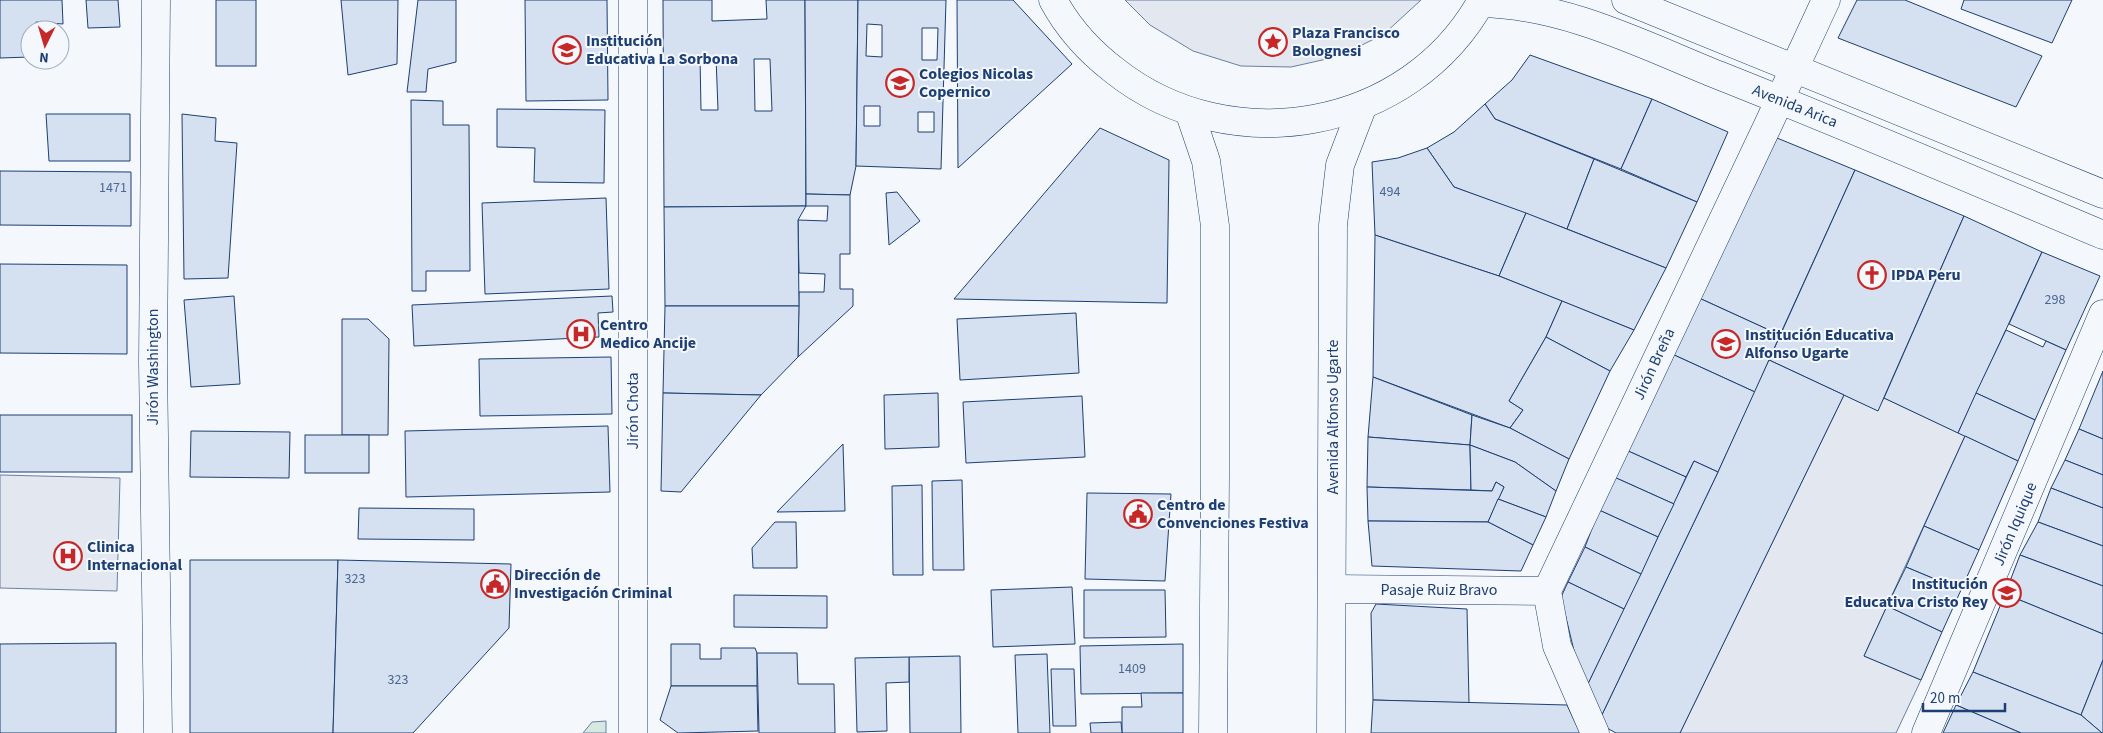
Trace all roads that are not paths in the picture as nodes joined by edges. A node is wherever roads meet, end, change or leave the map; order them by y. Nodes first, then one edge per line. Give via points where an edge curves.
1 (156, 0) edge
2 (633, 0) edge
3 (1053, 0) edge
4 (1626, 0) edge
5 (1826, 0) edge
6 (1481, 1) edge
7 (1794, 68) junction
8 (1780, 100) junction
9 (1363, 105) junction
10 (1189, 111) junction
11 (2103, 194) edge
12 (2103, 235) edge
13 (2103, 314) edge
14 (1332, 589) junction
15 (1547, 591) junction
16 (158, 733) edge
17 (633, 733) edge
18 (1213, 733) edge
19 (1331, 733) edge
20 (1595, 733) edge
21 (1926, 733) edge

1 - 16 main road, Jirón Washington via 152,362
2 - 17 main road, Jirón Chota
3 - 10 main road via 1078,36 1102,61 1128,82
4 - 7 main road
5 - 7 main road, Jirón Breña
6 - 8 main road, Avenida Arica via 1574,17
6 - 9 main road via 1458,35 1430,64 1398,87
7 - 8 main road, Jirón Breña
7 - 11 main road
8 - 12 main road, Avenida Arica
8 - 15 main road, Jirón Breña
9 - 10 main road via 1325,118 1293,123 1229,121
9 - 14 main road, Avenida Alfonso Ugarte via 1340,165 1335,198
10 - 18 main road via 1206,161 1215,226
13 - 21 main road, Jirón Iquique
14 - 15 main road, Pasaje Ruiz Bravo
14 - 19 main road, Avenida Alfonso Ugarte
15 - 20 main road via 1557,646

